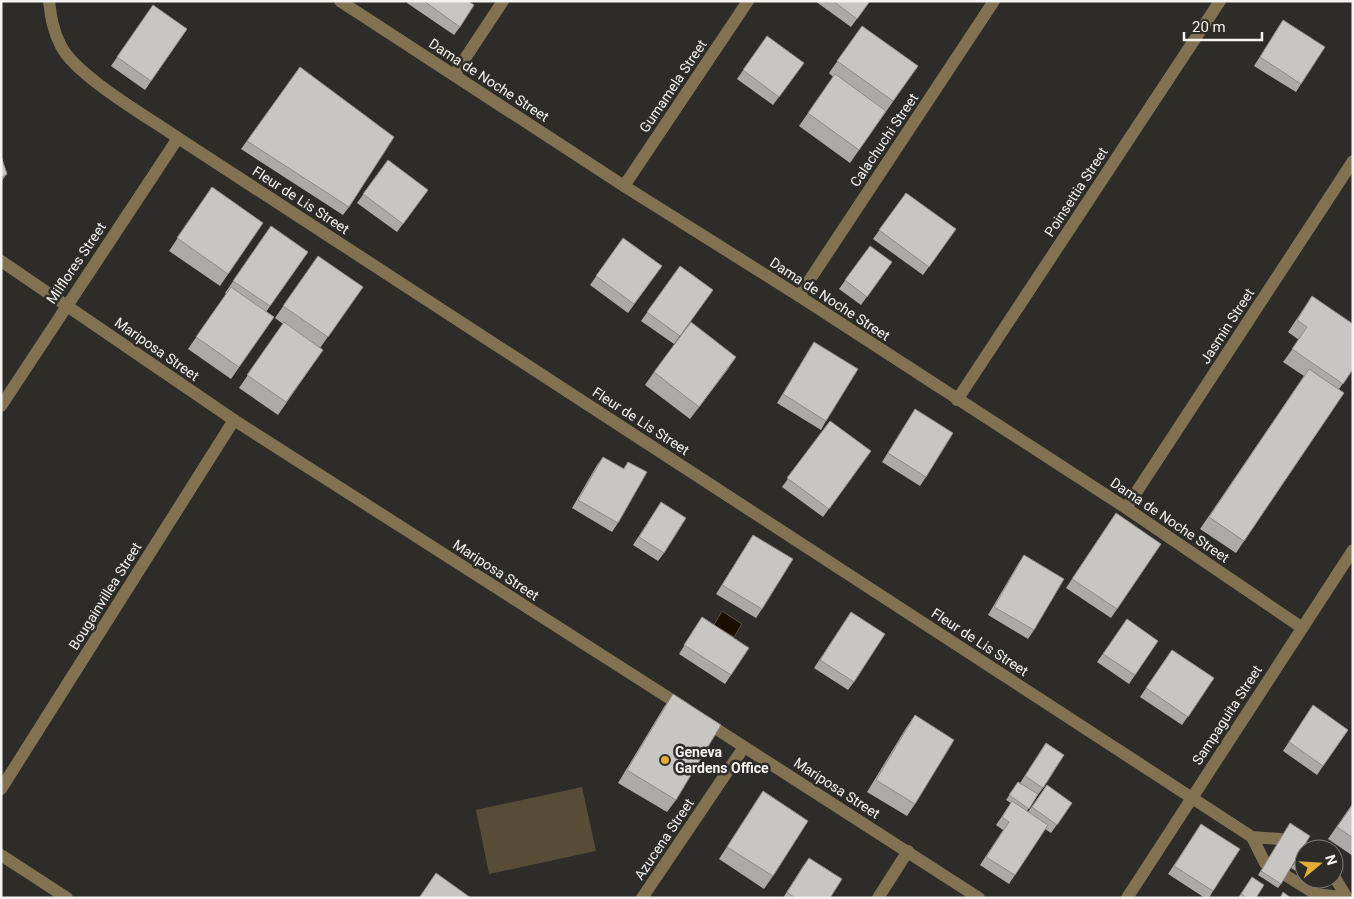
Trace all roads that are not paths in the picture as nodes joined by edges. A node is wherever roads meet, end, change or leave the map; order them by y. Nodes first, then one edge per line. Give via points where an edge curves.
1 (49, 1) edge
2 (340, 1) edge
3 (503, 1) edge
4 (748, 1) edge
5 (994, 1) edge
6 (1220, 1) edge
7 (454, 75) junction
8 (178, 138) junction
9 (1353, 161) edge
10 (624, 186) junction
11 (1, 261) edge
12 (799, 296) junction
13 (67, 305) junction
14 (957, 400) junction
15 (1, 406) edge
16 (234, 420) junction
17 (1126, 508) junction
18 (1353, 550) edge
19 (1301, 627) junction
20 (744, 747) junction
21 (1, 789) edge
22 (1192, 798) junction
23 (1252, 837) junction
24 (1280, 839) edge
25 (908, 851) junction
26 (1, 856) edge
27 (1265, 863) edge
28 (1285, 875) edge
29 (66, 898) edge
30 (642, 898) edge
31 (878, 898) edge
32 (979, 898) edge
33 (1127, 898) edge
34 (1348, 898) edge

1 - 8 street, Fleur de Lis Street via 51,22 61,47 82,72
2 - 7 street, Dama de Noche Street
3 - 7 street
4 - 10 street, Gumamela Street
5 - 12 street, Calachuchi Street
6 - 14 street, Poinsettia Street
7 - 10 street, Dama de Noche Street
8 - 13 street, Milflores Street
8 - 22 street, Fleur de Lis Street
9 - 17 street, Jasmin Street
10 - 12 street, Dama de Noche Street
11 - 13 street, Mariposa Street
12 - 14 street, Dama de Noche Street
13 - 15 street, Milflores Street
13 - 16 street, Mariposa Street
14 - 17 street, Dama de Noche Street
16 - 20 street, Mariposa Street
16 - 21 street, Bougainvillea Street
17 - 19 street, Dama de Noche Street
18 - 19 street, Sampaguita Street
19 - 22 street, Sampaguita Street
20 - 25 street, Mariposa Street
20 - 30 street, Azucena Street
22 - 23 street, Fleur de Lis Street
22 - 33 street, Sampaguita Street
23 - 24 street, Fleur de Lis Street
23 - 27 street
25 - 31 street
25 - 32 street, Mariposa Street
26 - 29 street
28 - 34 street via 1316,894

